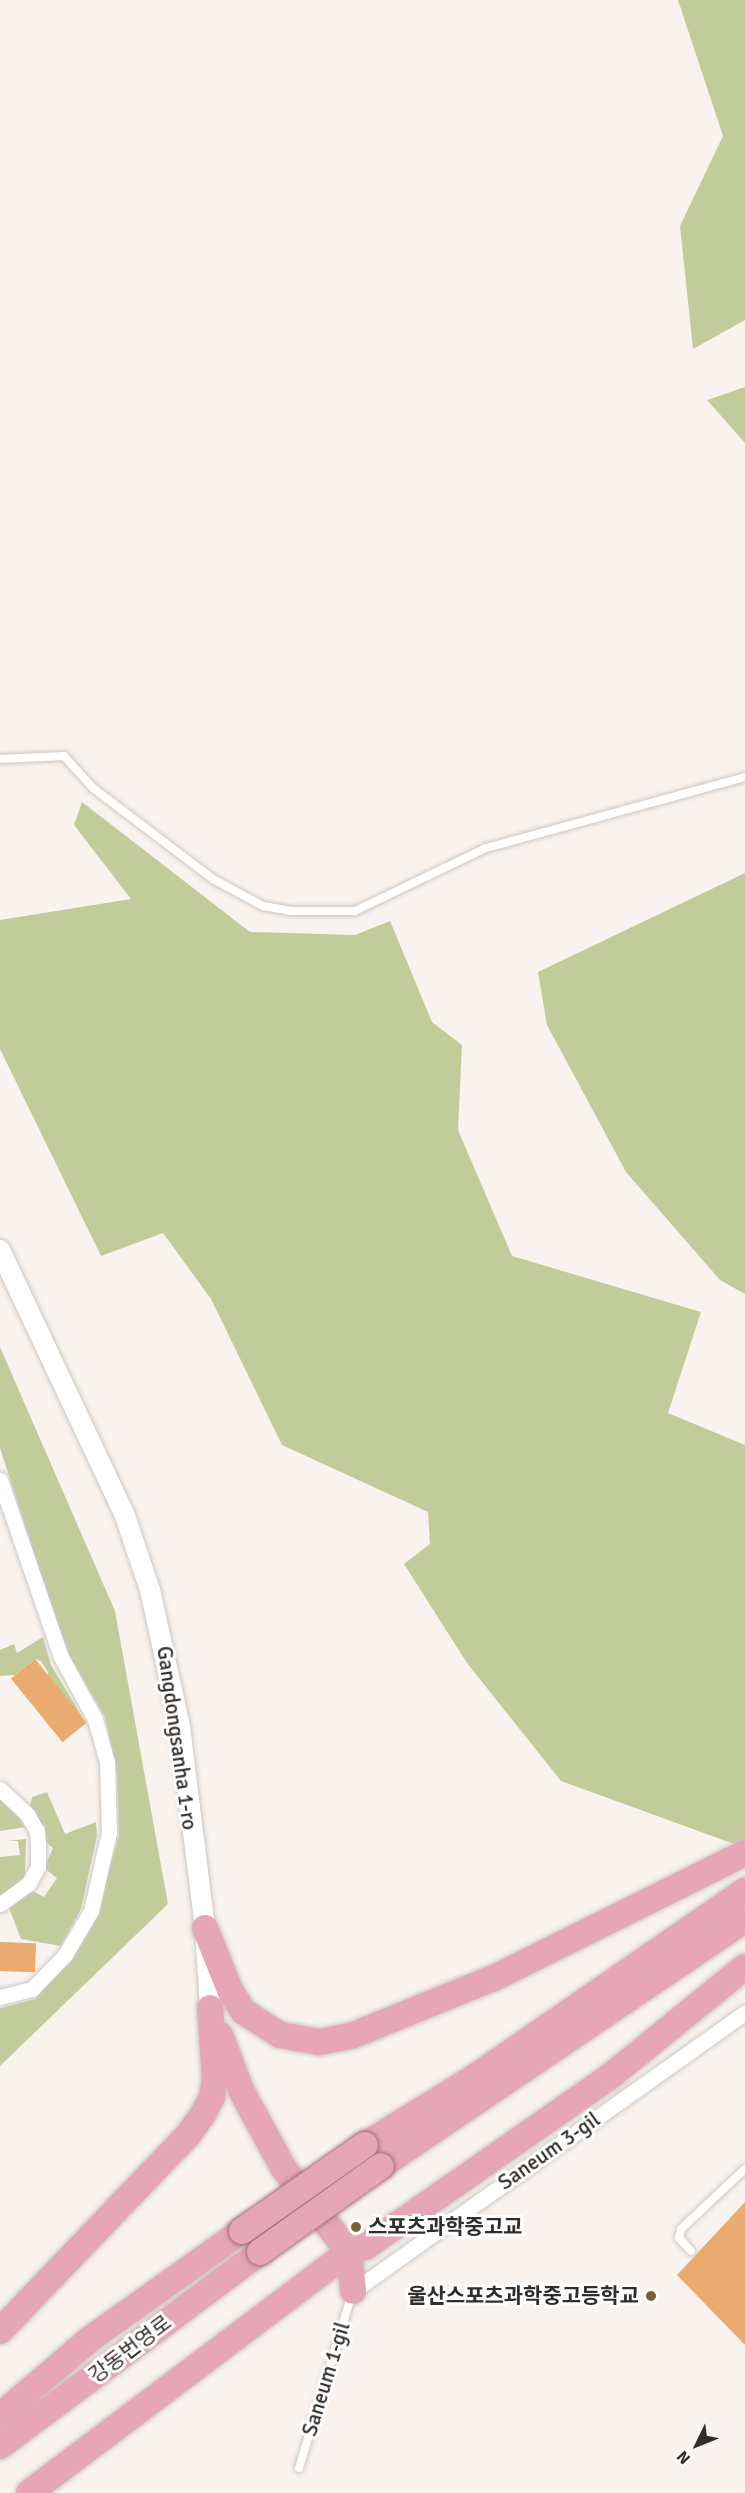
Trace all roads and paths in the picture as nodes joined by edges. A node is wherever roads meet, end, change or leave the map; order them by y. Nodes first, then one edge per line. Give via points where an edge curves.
1 (0, 759) edge
2 (745, 777) edge
3 (0, 1250) edge
4 (0, 1480) edge
5 (0, 1788) edge
6 (745, 1853) edge
7 (745, 1891) edge
8 (0, 1904) edge
9 (745, 1920) edge
10 (205, 1928) junction
11 (745, 1967) edge
12 (0, 1997) edge
13 (210, 2008) junction
14 (745, 2012) edge
15 (745, 2169) edge
16 (691, 2251) dead end
17 (349, 2252) junction
18 (353, 2291) junction
19 (0, 2331) edge
20 (0, 2416) edge
21 (0, 2446) edge
22 (299, 2468) dead end
23 (29, 2493) edge

1 - 2 lane via 64,756 93,788 213,879 262,906 290,911 355,911 486,848
3 - 10 street, Gangdongsanha 1-ro via 124,1513 150,1590 180,1727
4 - 12 street via 61,1657 94,1719 107,1762 109,1832 90,1911 65,1955 32,1989
5 - 8 street via 27,1814 37,1831 38,1868 28,1884
6 - 10 highway via 494,1978 351,2036 319,2042 280,2035 244,2012 230,1990
7 - 20 highway, 강동번영로, bridge via 242,2231 90,2339
9 - 21 highway, 강동번영로, bridge via 381,2166
10 - 13 street, Gangdongsanha 1-ro
11 - 17 highway via 612,2075 367,2246
13 - 17 highway via 242,2092 284,2169
13 - 19 highway via 215,2079 203,2114
14 - 18 street, Saneum 3-gil
15 - 16 lane via 681,2229 679,2238
17 - 18 highway
17 - 23 highway
18 - 22 lane, Saneum 1-gil

